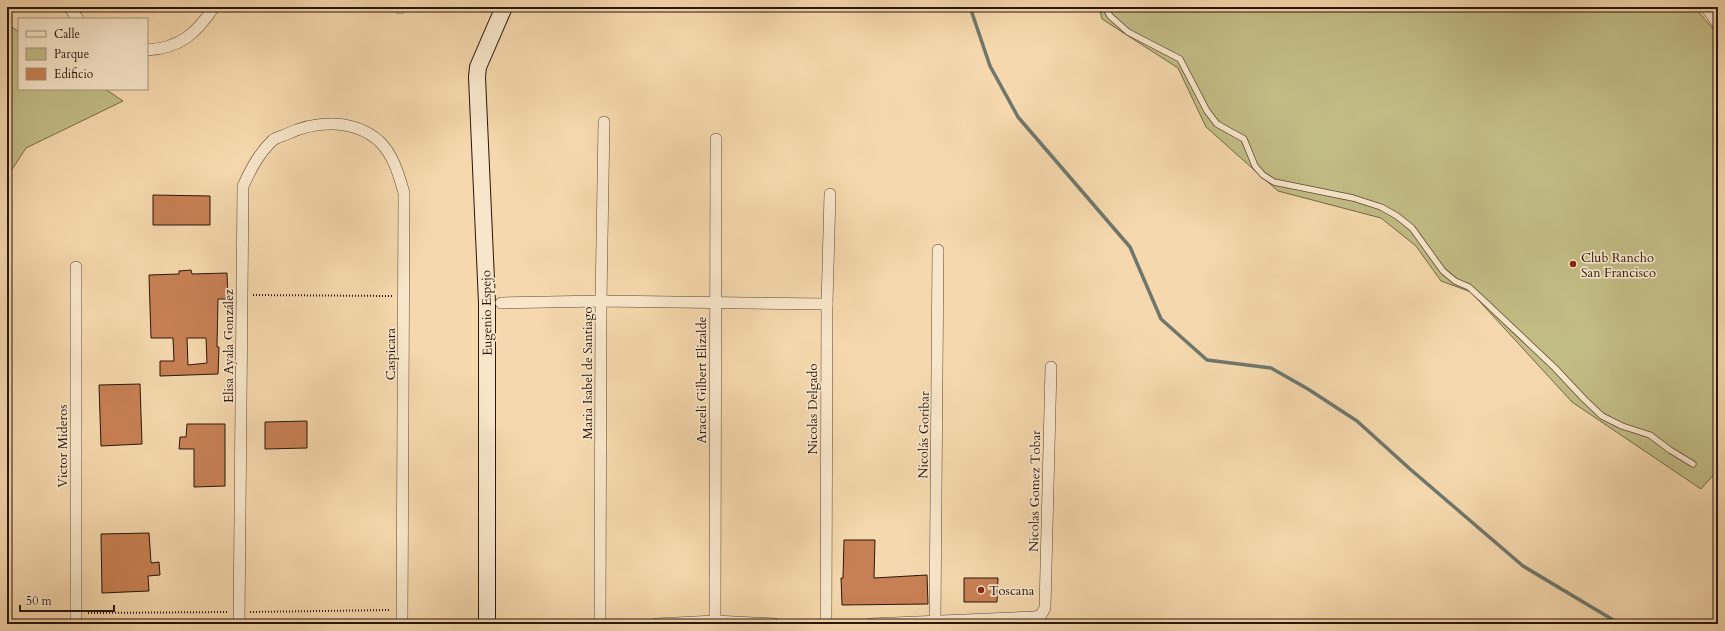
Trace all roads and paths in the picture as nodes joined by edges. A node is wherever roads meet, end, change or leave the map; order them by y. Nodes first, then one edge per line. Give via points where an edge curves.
1 (69, 7) edge
2 (504, 7) edge
3 (1105, 7) edge
4 (1706, 7) edge
5 (213, 8) edge
6 (77, 18) edge
7 (1718, 24) edge
8 (148, 50) edge
9 (604, 122) dead end
10 (333, 123) joint
11 (716, 139) dead end
12 (830, 194) dead end
13 (938, 250) dead end
14 (76, 267) dead end
15 (242, 295) junction
16 (404, 296) junction
17 (601, 301) junction
18 (502, 303) dead end
19 (715, 303) junction
20 (827, 304) junction
21 (1051, 367) dead end
22 (1693, 464) dead end
23 (935, 620) junction
24 (715, 621) junction
25 (76, 624) edge
26 (239, 624) edge
27 (402, 624) edge
28 (487, 624) edge
29 (600, 624) edge
30 (656, 624) edge
31 (775, 624) edge
32 (826, 624) edge
33 (870, 624) edge

1 - 6 street
2 - 28 street, Eugenio Espejo via 478,67 477,77 487,303
3 - 22 lane via 1110,16 1128,32 1180,59 1207,111 1217,124 1244,139 1255,166 1263,175 1274,182 1353,198 1381,207 1397,216 1412,228 1444,271 1455,281 1469,287 1602,416 1650,435
4 - 7 street
5 - 8 street via 193,34 177,44
9 - 17 street, Maria Isabel de Santiago
10 - 15 street, Elisa Ayala González via 300,128 274,139 254,163 243,186
10 - 16 street, Caspicara via 360,129 380,142 395,165 404,193
11 - 19 street, Araceli Gilbert Elizalde
12 - 20 street, Nicolas Delgado
13 - 23 street, Nicolás Goribar
14 - 25 street, Victor Mideros
15 - 16 path
15 - 26 street, Elisa Ayala González
16 - 27 street, Caspicara
17 - 18 street
17 - 19 street
17 - 29 street, Maria Isabel de Santiago
19 - 20 street
19 - 24 street, Araceli Gilbert Elizalde
20 - 32 street, Nicolas Delgado
21 - 23 street, Nicolas Gomez Tobar via 1045,608 1041,615 1035,617
23 - 33 street
24 - 30 street
24 - 31 street

